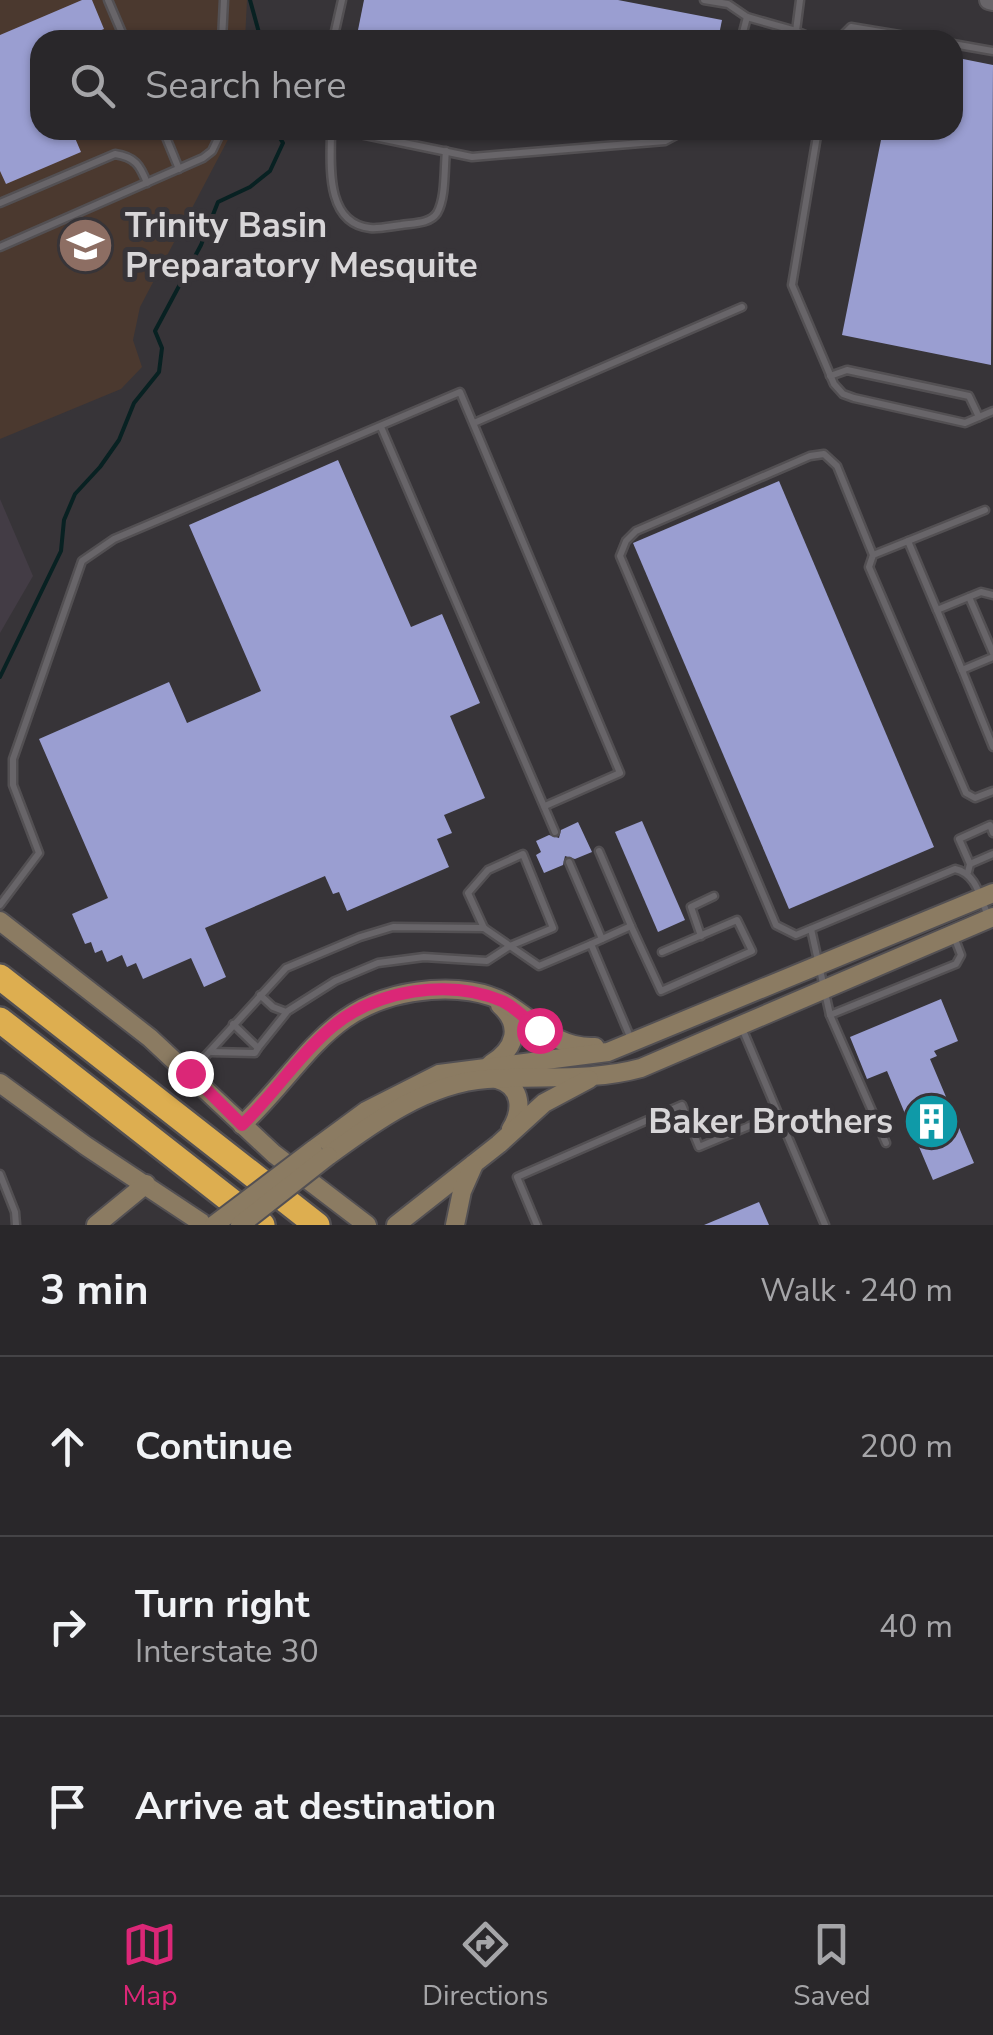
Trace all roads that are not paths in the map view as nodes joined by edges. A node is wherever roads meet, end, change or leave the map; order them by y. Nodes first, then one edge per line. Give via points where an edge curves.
1 (108, 0) edge
2 (224, 0) edge
3 (342, 0) edge
4 (704, 0) edge
5 (800, 0) edge
6 (747, 17) junction
7 (121, 30) edge
8 (222, 30) edge
9 (335, 30) edge
10 (744, 30) edge
11 (792, 30) edge
12 (796, 30) edge
13 (963, 46) edge
14 (993, 50) edge
15 (167, 140) edge
16 (217, 140) edge
17 (331, 140) edge
18 (389, 140) edge
19 (668, 140) edge
20 (816, 140) edge
21 (446, 152) junction
22 (180, 169) junction
23 (147, 183) junction
24 (0, 204) edge
25 (0, 247) edge
26 (742, 307) dead end
27 (830, 376) junction
28 (993, 411) edge
29 (979, 417) junction
30 (474, 423) junction
31 (381, 426) junction
32 (986, 510) dead end
33 (908, 541) junction
34 (873, 555) junction
35 (993, 595) edge
36 (969, 597) junction
37 (937, 610) junction
38 (993, 655) edge
39 (962, 670) junction
40 (993, 747) edge
41 (993, 791) edge
42 (544, 806) junction
43 (556, 832) dead end
44 (993, 833) edge
45 (599, 851) dead end
46 (993, 854) edge
47 (569, 862) dead end
48 (970, 864) junction
49 (968, 874) junction
50 (714, 896) dead end
51 (987, 896) edge
52 (0, 906) edge
53 (991, 918) edge
54 (0, 922) edge
55 (631, 926) junction
56 (484, 928) junction
57 (810, 928) junction
58 (953, 934) junction
59 (701, 936) junction
60 (602, 939) junction
61 (591, 944) junction
62 (510, 946) junction
63 (662, 952) dead end
64 (819, 964) junction
65 (0, 977) edge
66 (824, 990) junction
67 (260, 995) junction
68 (492, 998) junction
69 (286, 1012) junction
70 (830, 1015) junction
71 (0, 1020) edge
72 (233, 1024) junction
73 (741, 1026) junction
74 (632, 1043) junction
75 (258, 1048) junction
76 (209, 1052) junction
77 (641, 1068) junction
78 (190, 1073) junction
79 (484, 1073) junction
80 (594, 1077) junction
81 (2, 1089) edge
82 (778, 1114) junction
83 (242, 1125) junction
84 (886, 1143) dead end
85 (499, 1144) junction
86 (321, 1153) junction
87 (474, 1162) junction
88 (0, 1174) edge
89 (146, 1184) junction
90 (16, 1225) edge
91 (96, 1225) edge
92 (205, 1225) edge
93 (214, 1225) edge
94 (240, 1225) edge
95 (262, 1225) edge
96 (317, 1225) edge
97 (368, 1225) edge
98 (396, 1225) edge
99 (455, 1225) edge
100 (537, 1225) edge
101 (825, 1225) edge

1 - 7 lane
2 - 8 lane
3 - 9 lane
4 - 6 lane via 728,4
5 - 12 lane
6 - 10 lane
6 - 11 lane
13 - 14 lane
15 - 22 lane
16 - 22 lane via 212,151
17 - 21 lane via 336,200 348,219 369,228 420,222 437,213
18 - 21 lane
19 - 21 lane via 472,157
20 - 27 lane via 792,285
22 - 23 lane
23 - 24 lane via 140,164 115,154
23 - 25 lane
26 - 30 lane
27 - 29 lane via 854,398 964,422
27 - 29 lane via 847,370 970,396
28 - 29 lane
30 - 31 lane via 460,392
30 - 42 lane via 620,773
31 - 42 lane
31 - 52 lane via 114,539 82,561 13,759 13,785 39,854
32 - 33 lane
33 - 34 lane
33 - 37 lane
34 - 41 lane via 869,567 966,793 975,798
34 - 57 lane via 836,466 824,454 636,531 620,556 776,925 796,935
35 - 36 lane
36 - 37 lane
36 - 38 lane
37 - 39 lane
38 - 39 lane
39 - 40 lane
42 - 43 lane
44 - 48 lane via 990,826 959,839
45 - 55 lane
46 - 48 lane
47 - 60 lane
48 - 49 lane
49 - 51 lane
49 - 57 lane via 954,869
50 - 59 lane via 691,907
51 - 53 lane
51 - 64 main road
53 - 58 main road
54 - 78 main road
55 - 59 lane via 661,991 752,952 737,920
55 - 60 lane
56 - 62 lane
56 - 62 lane via 468,893 488,870 523,854 553,928
56 - 67 lane via 376,932 286,968
57 - 64 lane
58 - 66 main road
58 - 70 lane via 961,955 956,964
59 - 63 lane
60 - 61 lane
61 - 62 lane via 539,966
61 - 74 lane
62 - 69 lane via 487,961 424,957 378,963 334,980
64 - 66 lane
64 - 74 main road
65 - 96 highway
66 - 70 lane
66 - 73 main road
67 - 69 lane
67 - 72 lane
68 - 74 main road via 565,1044
68 - 79 main road via 507,1011 515,1034 504,1056
68 - 83 main road via 430,990 363,1007 316,1042
69 - 75 lane
70 - 84 lane
71 - 95 highway
72 - 75 lane
72 - 76 lane
73 - 77 main road
73 - 82 lane
74 - 77 main road
74 - 79 main road
75 - 76 lane via 251,1054
76 - 78 lane
77 - 80 main road
78 - 83 main road
79 - 80 main road
79 - 85 main road via 505,1081 519,1100 518,1118
79 - 86 main road via 415,1100
80 - 85 main road via 544,1103
81 - 89 main road
82 - 100 lane via 699,1146 682,1105 517,1177
82 - 101 lane
83 - 97 main road
85 - 87 main road
86 - 93 main road, bridge
86 - 94 main road, bridge
87 - 98 main road
87 - 99 main road
88 - 90 lane
89 - 91 main road
89 - 92 main road

